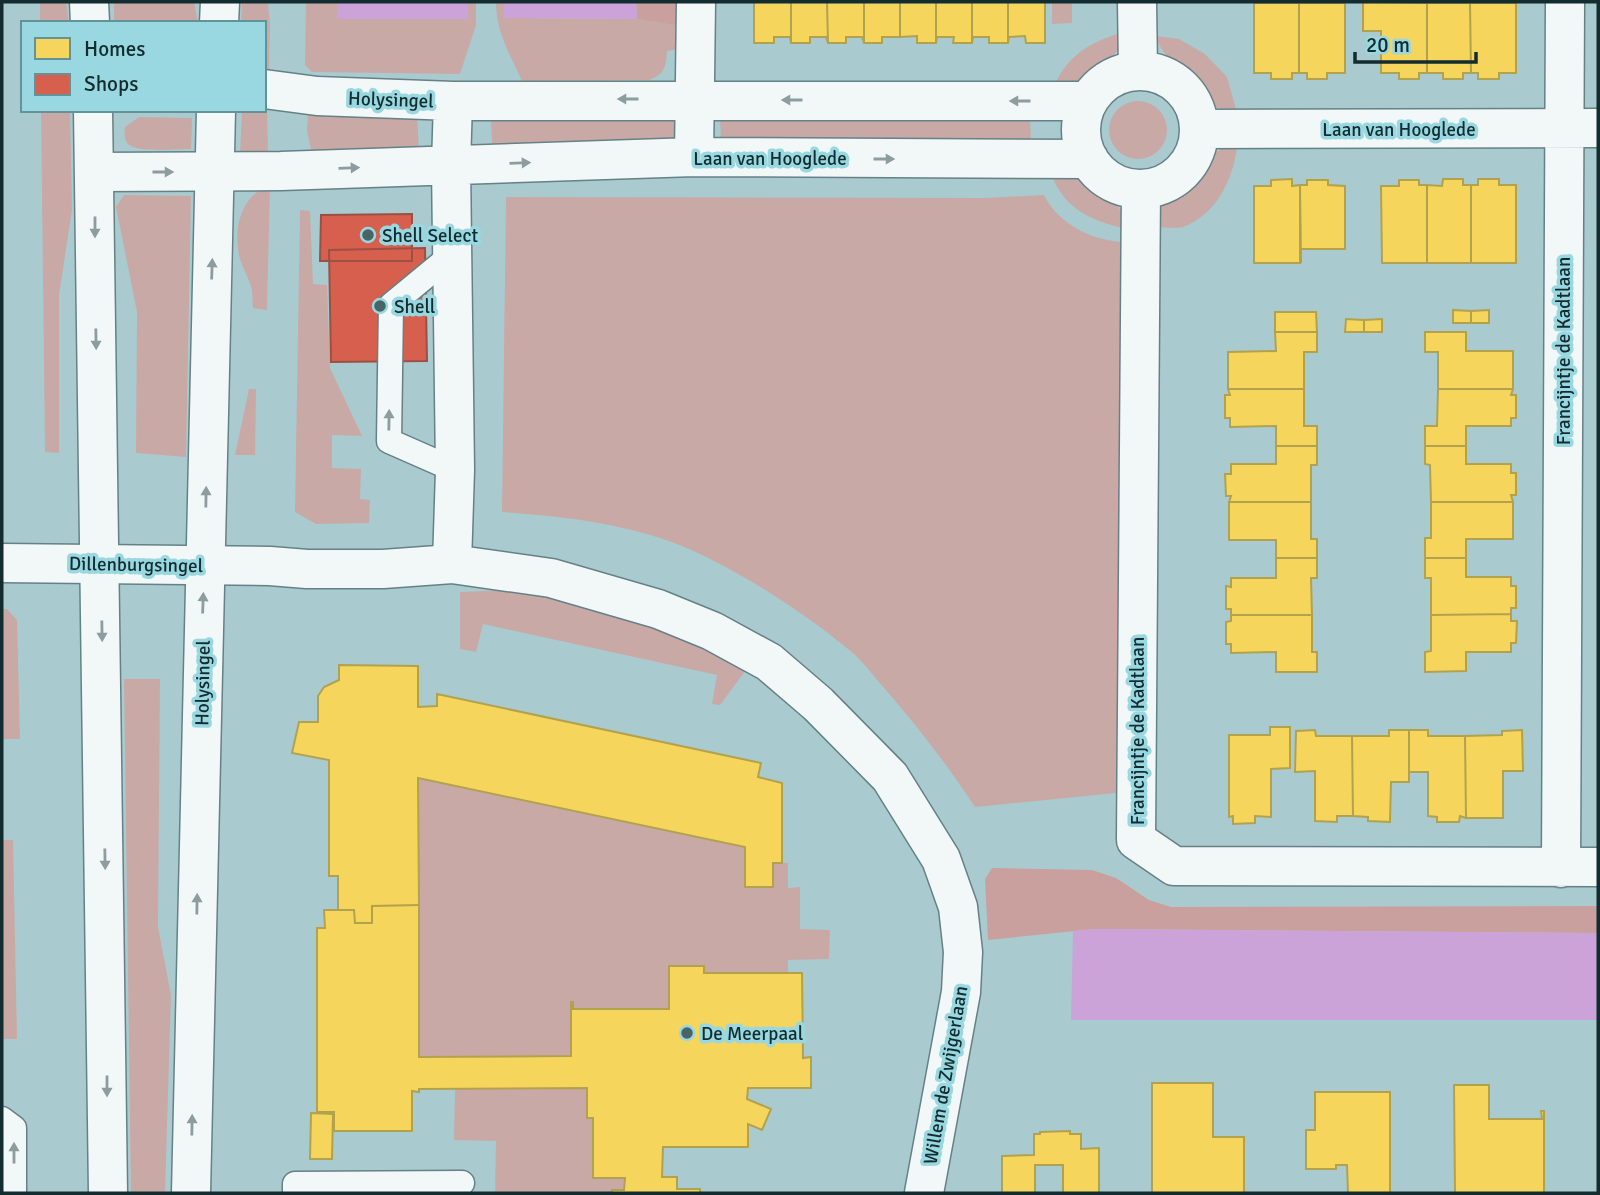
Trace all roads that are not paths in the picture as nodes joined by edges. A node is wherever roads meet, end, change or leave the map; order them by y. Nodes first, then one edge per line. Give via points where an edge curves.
1 (89, 2) edge
2 (220, 2) edge
3 (696, 2) edge
4 (1137, 2) edge
5 (1565, 2) edge
6 (90, 21) edge
7 (219, 21) edge
8 (1138, 70) junction
9 (266, 89) edge
10 (453, 100) junction
11 (696, 100) junction
12 (1088, 101) junction
13 (93, 112) edge
14 (216, 112) edge
15 (1581, 128) edge
16 (1200, 129) junction
17 (694, 157) junction
18 (1089, 159) junction
19 (451, 165) junction
20 (95, 172) junction
21 (215, 172) junction
22 (1141, 189) junction
23 (454, 253) junction
24 (455, 470) junction
25 (2, 563) edge
26 (100, 563) junction
27 (452, 564) junction
28 (205, 565) junction
29 (270, 566) joint
30 (1598, 867) edge
31 (1561, 868) junction
32 (2, 1119) edge
33 (462, 1183) dead end
34 (14, 1193) edge
35 (108, 1193) edge
36 (191, 1193) edge
37 (295, 1193) edge
38 (924, 1193) edge

1 - 6 street
2 - 7 street
3 - 11 street
4 - 8 street
5 - 15 street, Francijntje de Kadtlaan
8 - 12 street via 1109,79
8 - 16 street via 1154,72 1181,87 1191,99
9 - 10 street, Holysingel via 317,96
11 -> 10 street
10 - 19 street, Holysingel
12 -> 11 street
11 - 17 street
12 - 18 street via 1081,124
13 - 20 street
14 - 21 street, Holysingel
15 - 16 street, Laan van Hooglede
15 - 31 street, Francijntje de Kadtlaan
16 - 22 street via 1192,158 1182,171 1170,181
17 -> 18 street, Laan van Hooglede
19 -> 17 street, Laan van Hooglede
18 - 22 street via 1111,181
21 -> 19 street
19 - 23 street, Holysingel
20 -> 21 street
20 -> 26 street
28 -> 21 street, Holysingel
22 - 31 street, Francijntje de Kadtlaan via 1136,840 1174,866
23 - 24 street, Holysingel
24 -> 23 lane via 389,441 391,305
24 - 27 street, Holysingel
25 - 26 street, Dillenburgsingel
26 - 28 street, Dillenburgsingel
26 -> 35 street
27 - 29 street, Willem de Zwijgerlaan via 383,569
27 - 38 street, Willem de Zwijgerlaan via 551,578 658,609 712,631 769,662 890,777 941,859 958,907 963,952 961,992
28 - 29 street, Dillenburgsingel
36 -> 28 street, Holysingel
30 - 31 street, Francijntje de Kadtlaan
34 -> 32 lane via 14,1128
33 - 37 lane via 295,1184

